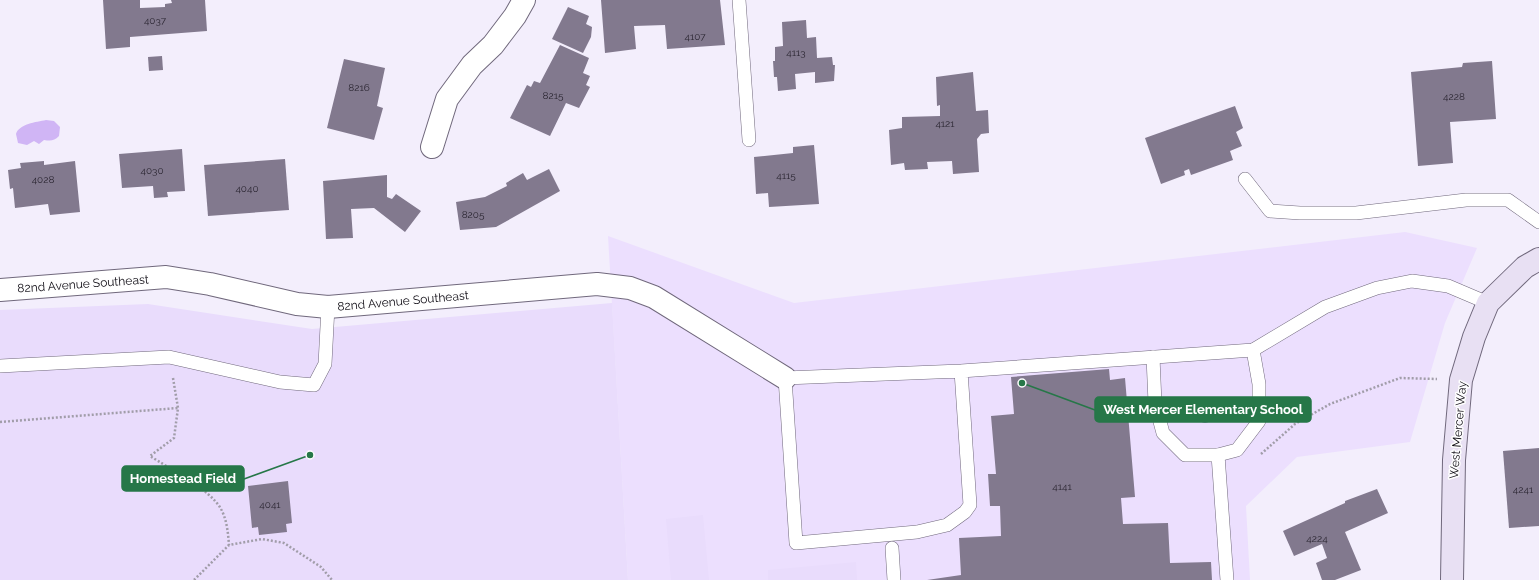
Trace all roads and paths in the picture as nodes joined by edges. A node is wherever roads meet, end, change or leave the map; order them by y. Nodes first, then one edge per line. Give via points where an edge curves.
1 (524, 0) edge
2 (739, 0) edge
3 (749, 140) dead end
4 (432, 147) dead end
5 (1245, 179) dead end
6 (1539, 222) edge
7 (1539, 259) edge
8 (0, 290) edge
9 (1488, 303) junction
10 (328, 307) junction
11 (1253, 350) junction
12 (169, 357) junction
13 (1153, 357) junction
14 (0, 366) edge
15 (961, 371) junction
16 (785, 378) junction
17 (1462, 380) junction
18 (178, 408) junction
19 (0, 422) edge
20 (1261, 454) dead end
21 (1218, 455) junction
22 (229, 545) junction
23 (892, 548) dead end
24 (194, 580) edge
25 (332, 580) edge
26 (894, 580) edge
27 (1226, 580) edge
28 (1452, 580) edge

1 - 4 street via 493,45 472,65 448,99
2 - 3 lane
5 - 6 lane via 1270,211 1356,213 1466,200 1508,200
7 - 9 street, West Mercer Way via 1525,268
8 - 10 street, 82nd Avenue Southeast via 166,277 210,284 297,304
9 - 11 lane via 1448,286 1412,281 1377,288 1325,307
9 - 17 street, West Mercer Way via 1474,337
10 - 12 lane via 325,364 314,386 280,382
10 - 16 street, 82nd Avenue Southeast via 597,284 630,288 654,297
11 - 13 lane
11 - 21 lane via 1260,384 1259,422 1237,450
12 - 14 lane
12 - 18 path
13 - 15 lane
13 - 21 lane via 1155,403 1164,433 1185,455
15 - 16 lane
15 - 16 lane via 970,505 964,512 947,525 917,532 796,544
17 - 20 path via 1400,378 1330,404 1295,424
17 - 28 street, West Mercer Way via 1454,460
18 - 19 path
18 - 22 path via 174,438 150,456 214,498 222,510
21 - 27 lane
22 - 24 path
22 - 25 path via 262,539 284,543 320,568
23 - 26 lane

